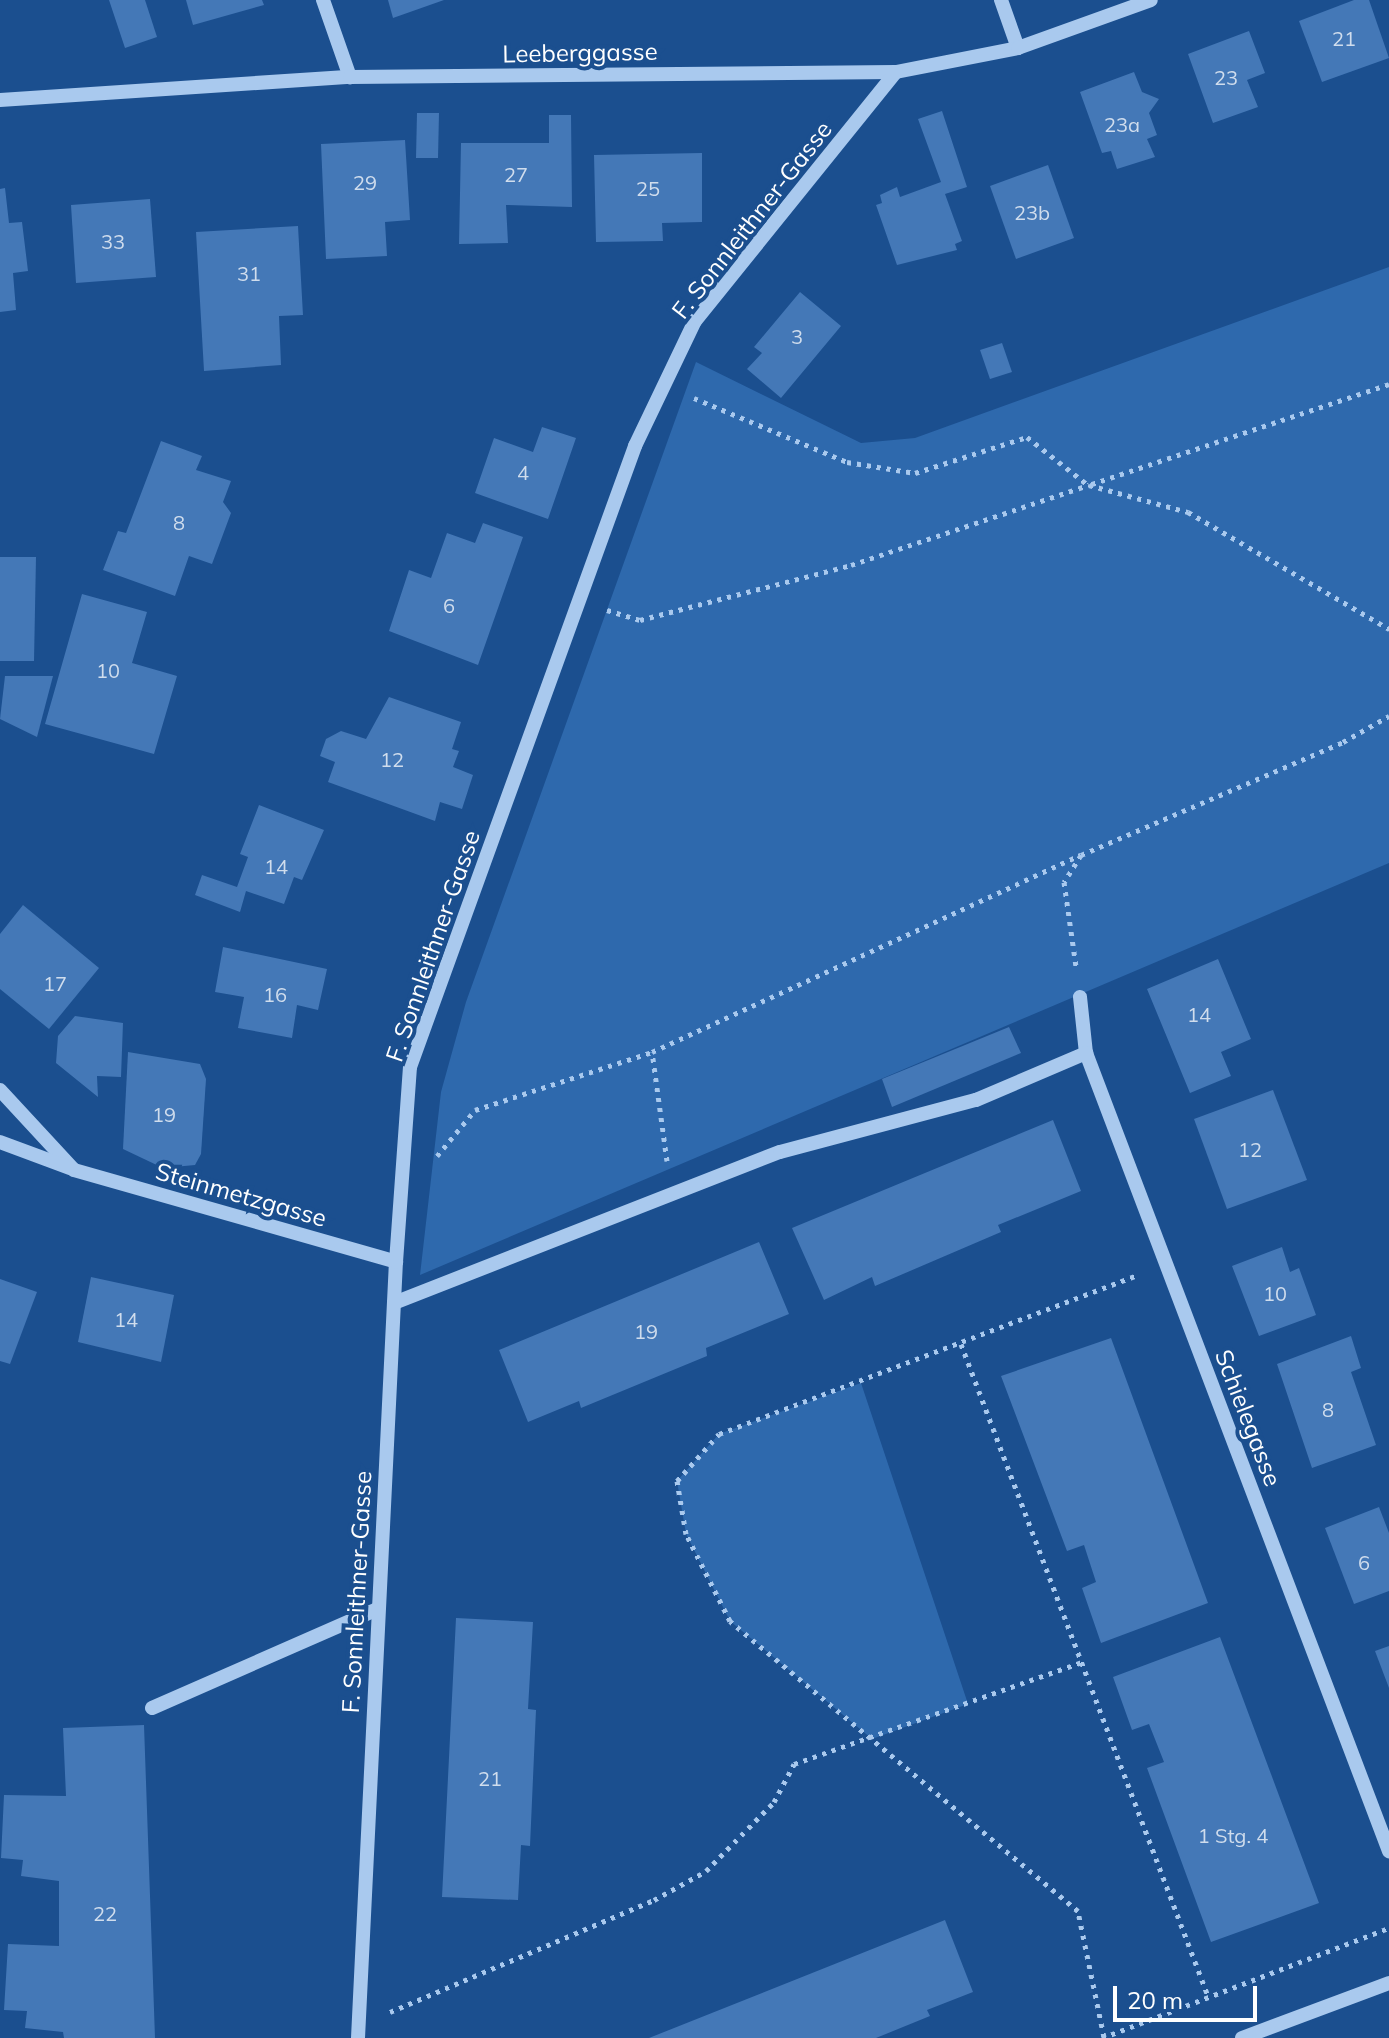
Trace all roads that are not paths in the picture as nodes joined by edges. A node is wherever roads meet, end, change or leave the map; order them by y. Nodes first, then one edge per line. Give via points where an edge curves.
1 (323, 0) edge
2 (1001, 0) edge
3 (1151, 0) edge
4 (1018, 48) junction
5 (896, 72) junction
6 (350, 77) junction
7 (0, 100) edge
8 (1080, 997) road end
9 (1086, 1053) junction
10 (0, 1090) edge
11 (0, 1142) edge
12 (74, 1170) junction
13 (396, 1262) junction
14 (394, 1303) junction
15 (378, 1609) junction
16 (152, 1708) dead end
17 (1389, 1851) edge
18 (1389, 1983) edge
19 (358, 2031) edge
20 (1242, 2038) edge

1 - 6 street
2 - 4 street
3 - 4 street, Leeberggasse
4 - 5 street, Leeberggasse
5 - 6 street, Leeberggasse
5 - 13 street, F. Sonnleithner-Gasse via 695,321 635,446 410,1067
6 - 7 street, Leeberggasse
8 - 9 street, Schielegasse
9 - 14 street via 976,1100 780,1152
9 - 17 street, Schielegasse
10 - 12 street
11 - 12 street, Steinmetzgasse
12 - 13 street, Steinmetzgasse
13 - 14 street, F. Sonnleithner-Gasse
14 - 15 street, F. Sonnleithner-Gasse
15 - 16 street
15 - 19 street, F. Sonnleithner-Gasse
18 - 20 street

